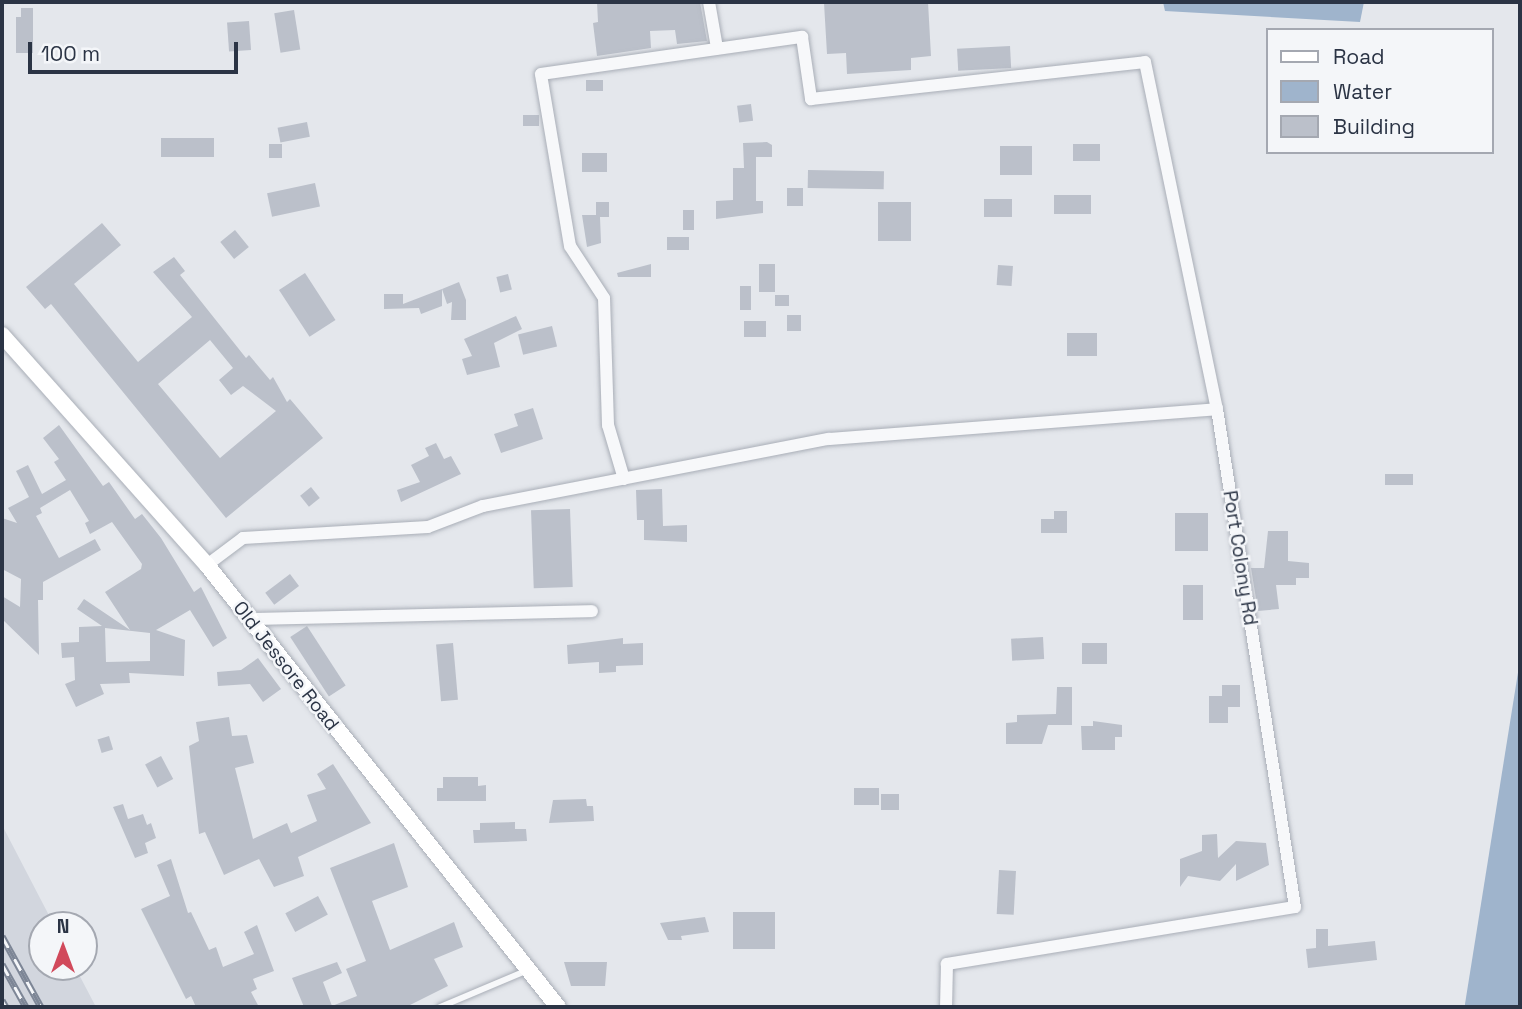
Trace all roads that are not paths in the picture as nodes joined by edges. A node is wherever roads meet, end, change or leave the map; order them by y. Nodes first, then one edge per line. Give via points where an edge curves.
1 (709, 2) edge
2 (717, 48) junction
3 (2, 335) edge
4 (1217, 409) junction
5 (624, 479) junction
6 (207, 565) junction
7 (592, 611) dead end
8 (249, 619) junction
9 (528, 970) junction
10 (440, 1007) edge
11 (558, 1007) edge
12 (946, 1007) edge

1 - 2 street
2 - 4 street, Port Colony Rd via 802,37 811,99 1145,62
2 - 5 street via 541,75 570,246 604,298 608,425
3 - 6 main road, Old Jessore Road
4 - 5 street via 829,439
4 - 12 street, Port Colony Rd via 1295,906 947,964
5 - 6 street via 483,506 428,527 243,538
6 - 8 main road, Old Jessore Road
7 - 8 street
8 - 9 main road, Old Jessore Road
9 - 10 lane
9 - 11 main road, Old Jessore Road

